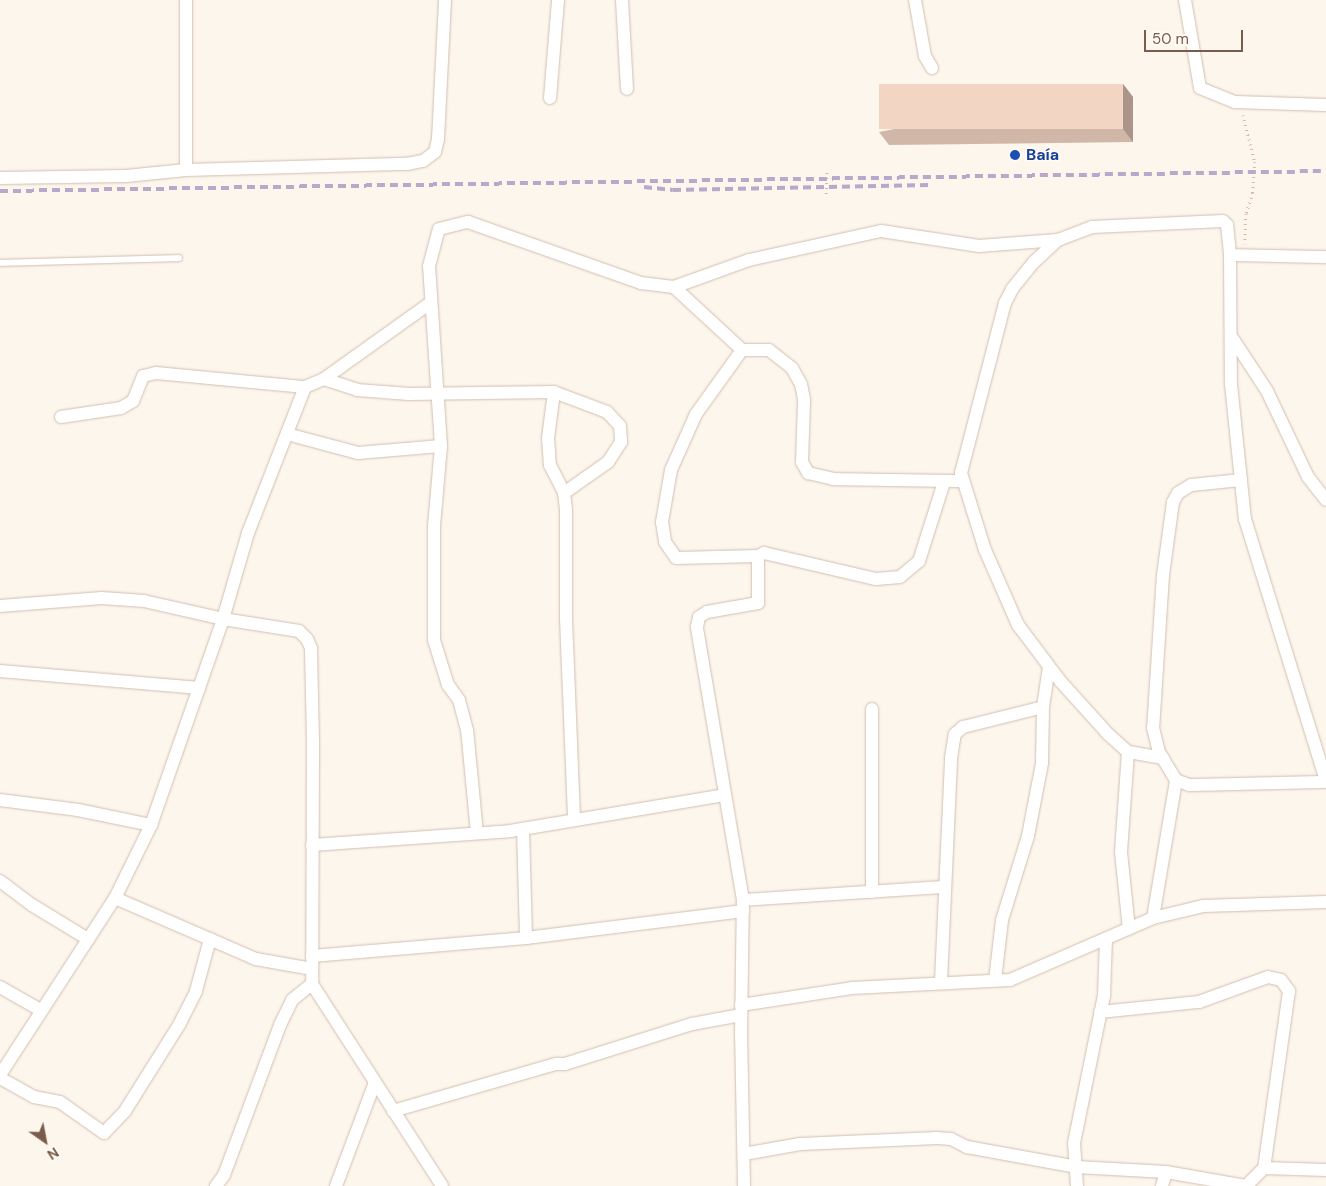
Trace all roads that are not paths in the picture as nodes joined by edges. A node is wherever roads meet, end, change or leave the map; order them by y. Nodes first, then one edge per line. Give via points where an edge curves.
1 (186, 0) edge
2 (445, 0) edge
3 (558, 0) edge
4 (622, 0) edge
5 (915, 0) edge
6 (1185, 0) edge
7 (932, 68) dead end
8 (626, 89) dead end
9 (550, 98) dead end
10 (1326, 105) edge
11 (186, 170) junction
12 (0, 178) edge
13 (1058, 240) junction
14 (1230, 255) junction
15 (1326, 257) edge
16 (179, 258) dead end
17 (0, 263) edge
18 (674, 287) junction
19 (430, 303) junction
20 (1233, 339) junction
21 (742, 350) junction
22 (324, 379) junction
23 (304, 387) junction
24 (554, 392) junction
25 (437, 393) junction
26 (62, 417) dead end
27 (287, 434) junction
28 (441, 446) junction
29 (1241, 480) junction
30 (963, 481) junction
31 (944, 482) junction
32 (564, 493) junction
33 (1326, 500) edge
34 (758, 556) junction
35 (0, 606) edge
36 (223, 619) junction
37 (1049, 666) junction
38 (0, 671) edge
39 (200, 688) junction
40 (1043, 707) junction
41 (872, 709) dead end
42 (1128, 752) junction
43 (1163, 758) junction
44 (1176, 780) junction
45 (1326, 781) edge
46 (724, 796) junction
47 (0, 800) edge
48 (574, 820) junction
49 (151, 825) junction
50 (523, 828) junction
51 (477, 833) junction
52 (312, 845) junction
53 (0, 881) edge
54 (945, 887) junction
55 (872, 892) junction
56 (115, 898) junction
57 (1326, 902) edge
58 (743, 905) junction
59 (1153, 918) junction
60 (1129, 929) junction
61 (526, 938) junction
62 (88, 939) junction
63 (210, 939) junction
64 (1106, 939) junction
65 (312, 956) junction
66 (312, 969) junction
67 (995, 980) junction
68 (941, 981) junction
69 (312, 984) junction
70 (0, 987) edge
71 (42, 1010) junction
72 (741, 1010) junction
73 (1100, 1012) junction
74 (0, 1077) edge
75 (375, 1082) junction
76 (393, 1111) junction
77 (744, 1154) junction
78 (1078, 1167) junction
79 (1264, 1168) junction
80 (1326, 1170) edge
81 (1166, 1172) junction
82 (1246, 1185) edge
83 (216, 1186) edge
84 (336, 1186) edge
85 (442, 1186) edge
86 (744, 1186) edge
87 (1077, 1186) edge
88 (1162, 1186) edge

1 - 11 street
2 - 11 street via 438,139 435,152 429,158 408,164
3 - 9 street
4 - 8 street
5 - 7 street via 925,56
6 - 10 street via 1200,88 1235,102
11 - 12 street via 126,176
13 - 14 street via 1092,227 1223,221 1227,226
13 - 18 street via 980,246 881,231 749,260
13 - 30 street via 1023,275 1005,303 961,472
14 - 15 street
14 - 20 street
16 - 17 lane
18 - 19 street via 641,283 468,222 442,226 434,236 429,266
18 - 21 street
19 - 22 street
19 - 25 street
20 - 29 street via 1231,384
20 - 33 street via 1267,391 1308,477
21 - 31 street via 769,350 782,358 797,376 804,400 802,462 808,473 833,479
21 - 34 street via 688,428 671,470 662,522 665,542 676,558
22 - 23 street
22 - 25 street via 357,390
23 - 26 street via 156,373 143,376 133,401 121,408
23 - 27 street
24 - 25 street
24 - 32 street via 548,438 550,465
24 - 32 street via 607,412 620,426 621,442 608,462
25 - 28 street
27 - 28 street via 358,453
27 - 36 street via 237,566
28 - 51 street via 434,526 434,640 448,685 459,700 465,722
29 - 43 street via 1191,485 1178,493 1173,502 1163,575 1153,728
29 - 45 street via 1245,518
30 - 31 street
30 - 37 street via 986,550 1018,625
31 - 34 street via 919,561 900,577 876,579 775,554
32 - 48 street
34 - 46 street via 758,603 706,612 699,617 697,628
35 - 36 street via 102,598 157,603
36 - 39 street
36 - 52 street via 299,631 311,648
37 - 40 street
37 - 42 street via 1108,734
38 - 39 street
39 - 49 street
40 - 54 street via 963,727 955,734
40 - 67 street via 1042,763 1028,836 1002,920
41 - 55 street
42 - 43 street
42 - 60 street via 1121,852
43 - 44 street
44 - 45 street via 1189,785
44 - 59 street
46 - 48 street
46 - 58 street
47 - 49 street via 78,810
48 - 50 street
49 - 56 street
50 - 51 street
50 - 61 street
51 - 52 street
52 - 65 street
53 - 62 street
54 - 55 street
54 - 68 street
55 - 58 street
56 - 62 street
56 - 63 street
57 - 59 street via 1203,906
58 - 61 street
58 - 72 street
59 - 60 street
60 - 64 street
61 - 65 street
62 - 71 street
63 - 66 street via 256,959
63 - 74 street via 196,991 180,1025 125,1111 104,1133 60,1102 34,1097
64 - 67 street via 1010,980
64 - 73 street via 1106,970
65 - 66 street
66 - 69 street
67 - 68 street
68 - 72 street via 852,988
69 - 75 street
69 - 83 street via 292,1000 280,1025 224,1175
70 - 71 street
71 - 74 street
72 - 76 street via 571,1062
72 - 77 street
73 - 78 street via 1076,1133
73 - 79 street via 1199,1002 1268,977 1281,980 1289,991
75 - 76 street
75 - 84 street
76 - 85 street
77 - 78 street via 800,1144 937,1138 951,1139 968,1147
77 - 86 street
78 - 81 street
78 - 87 street
79 - 80 street
79 - 82 street
81 - 82 street
81 - 88 street

